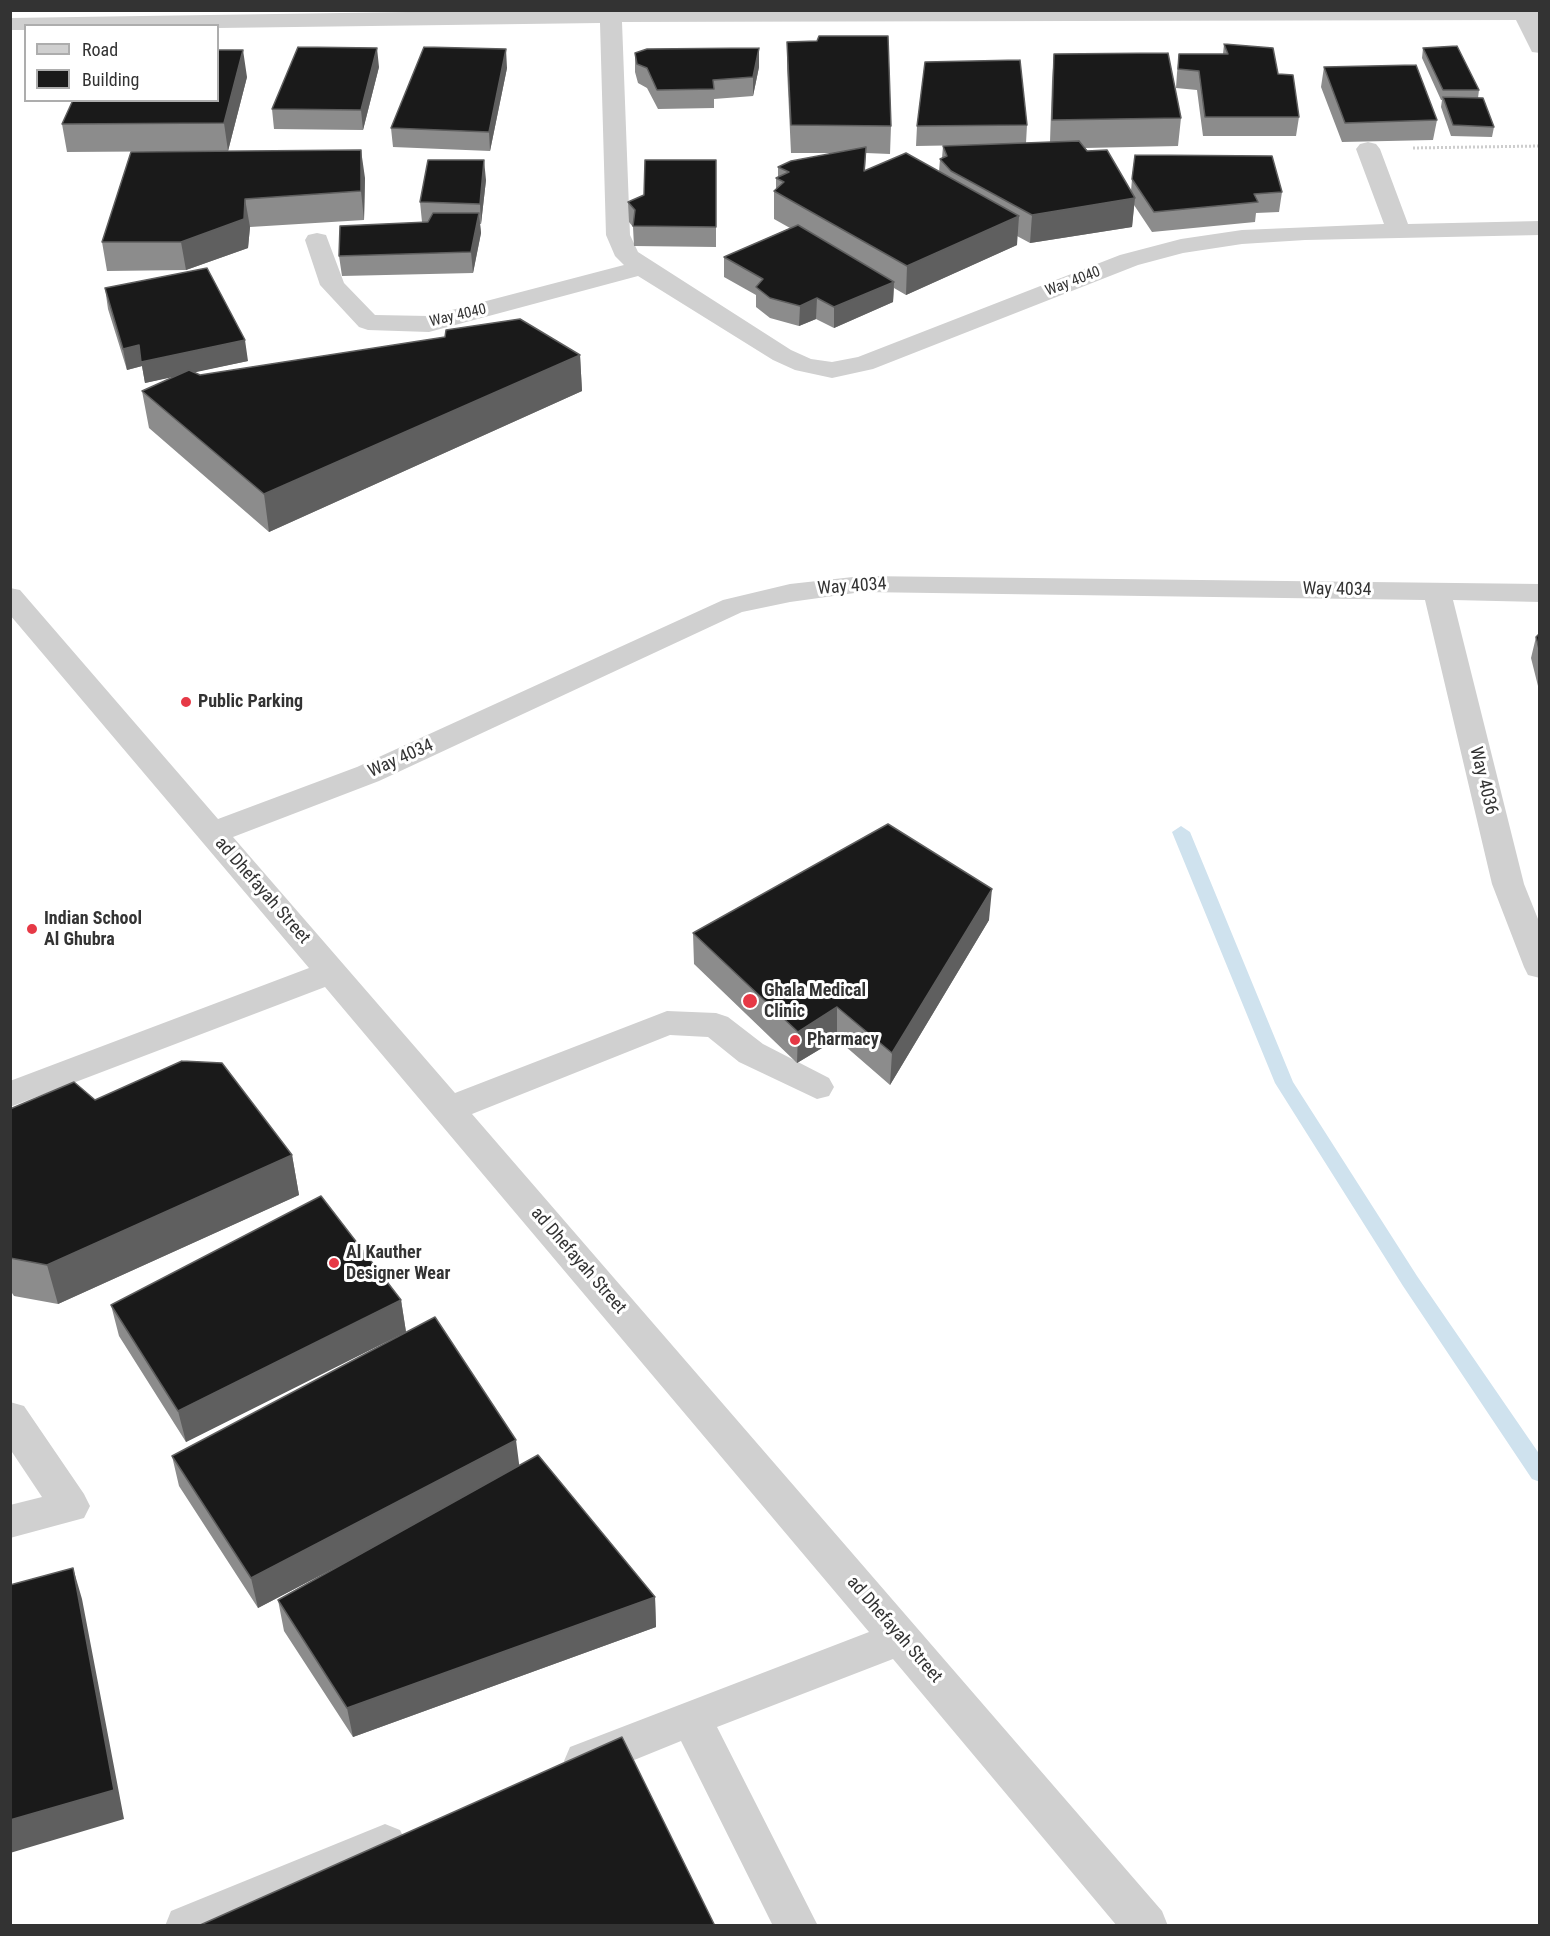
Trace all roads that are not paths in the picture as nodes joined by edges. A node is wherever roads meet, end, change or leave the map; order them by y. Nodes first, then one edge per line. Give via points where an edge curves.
1 (962, 13) edge
2 (1531, 14) edge
3 (128, 16) edge
4 (611, 16) junction
5 (10, 24) edge
6 (1539, 47) edge
7 (1368, 149) edge
8 (1539, 228) edge
9 (1399, 231) junction
10 (317, 240) dead end
11 (642, 268) junction
12 (1437, 592) junction
13 (1539, 593) edge
14 (10, 596) edge
15 (213, 833) junction
16 (1539, 967) edge
17 (332, 972) junction
18 (817, 1087) dead end
19 (10, 1095) edge
20 (448, 1109) junction
21 (10, 1417) edge
22 (10, 1522) edge
23 (901, 1638) junction
24 (691, 1718) junction
25 (548, 1776) edge
26 (417, 1831) edge
27 (187, 1926) edge
28 (796, 1926) edge
29 (1146, 1926) edge

1 - 2 street
1 - 4 street
2 - 6 street
3 - 4 street
3 - 5 street
4 - 11 street, Way 4040 via 618,236 627,256
7 - 9 street
8 - 9 street, Way 4040
9 - 11 street, Way 4040 via 1242,237 1181,246 1129,260 864,364 832,370 804,365 782,355
10 - 11 street, Way 4040 via 332,285 368,322 429,324
12 - 13 street, Way 4034
12 - 15 street, Way 4034 via 862,584 790,593 733,606 368,774
12 - 16 street, Way 4036 via 1508,884
14 - 15 street, ad Dhefayah Street
15 - 17 street, ad Dhefayah Street
17 - 19 street
17 - 20 street, ad Dhefayah Street
18 - 20 street via 751,1053 716,1025 667,1023
20 - 23 street, ad Dhefayah Street
21 - 22 street via 70,1506
23 - 24 street
23 - 29 street, ad Dhefayah Street
24 - 25 street
24 - 28 street
26 - 27 street

